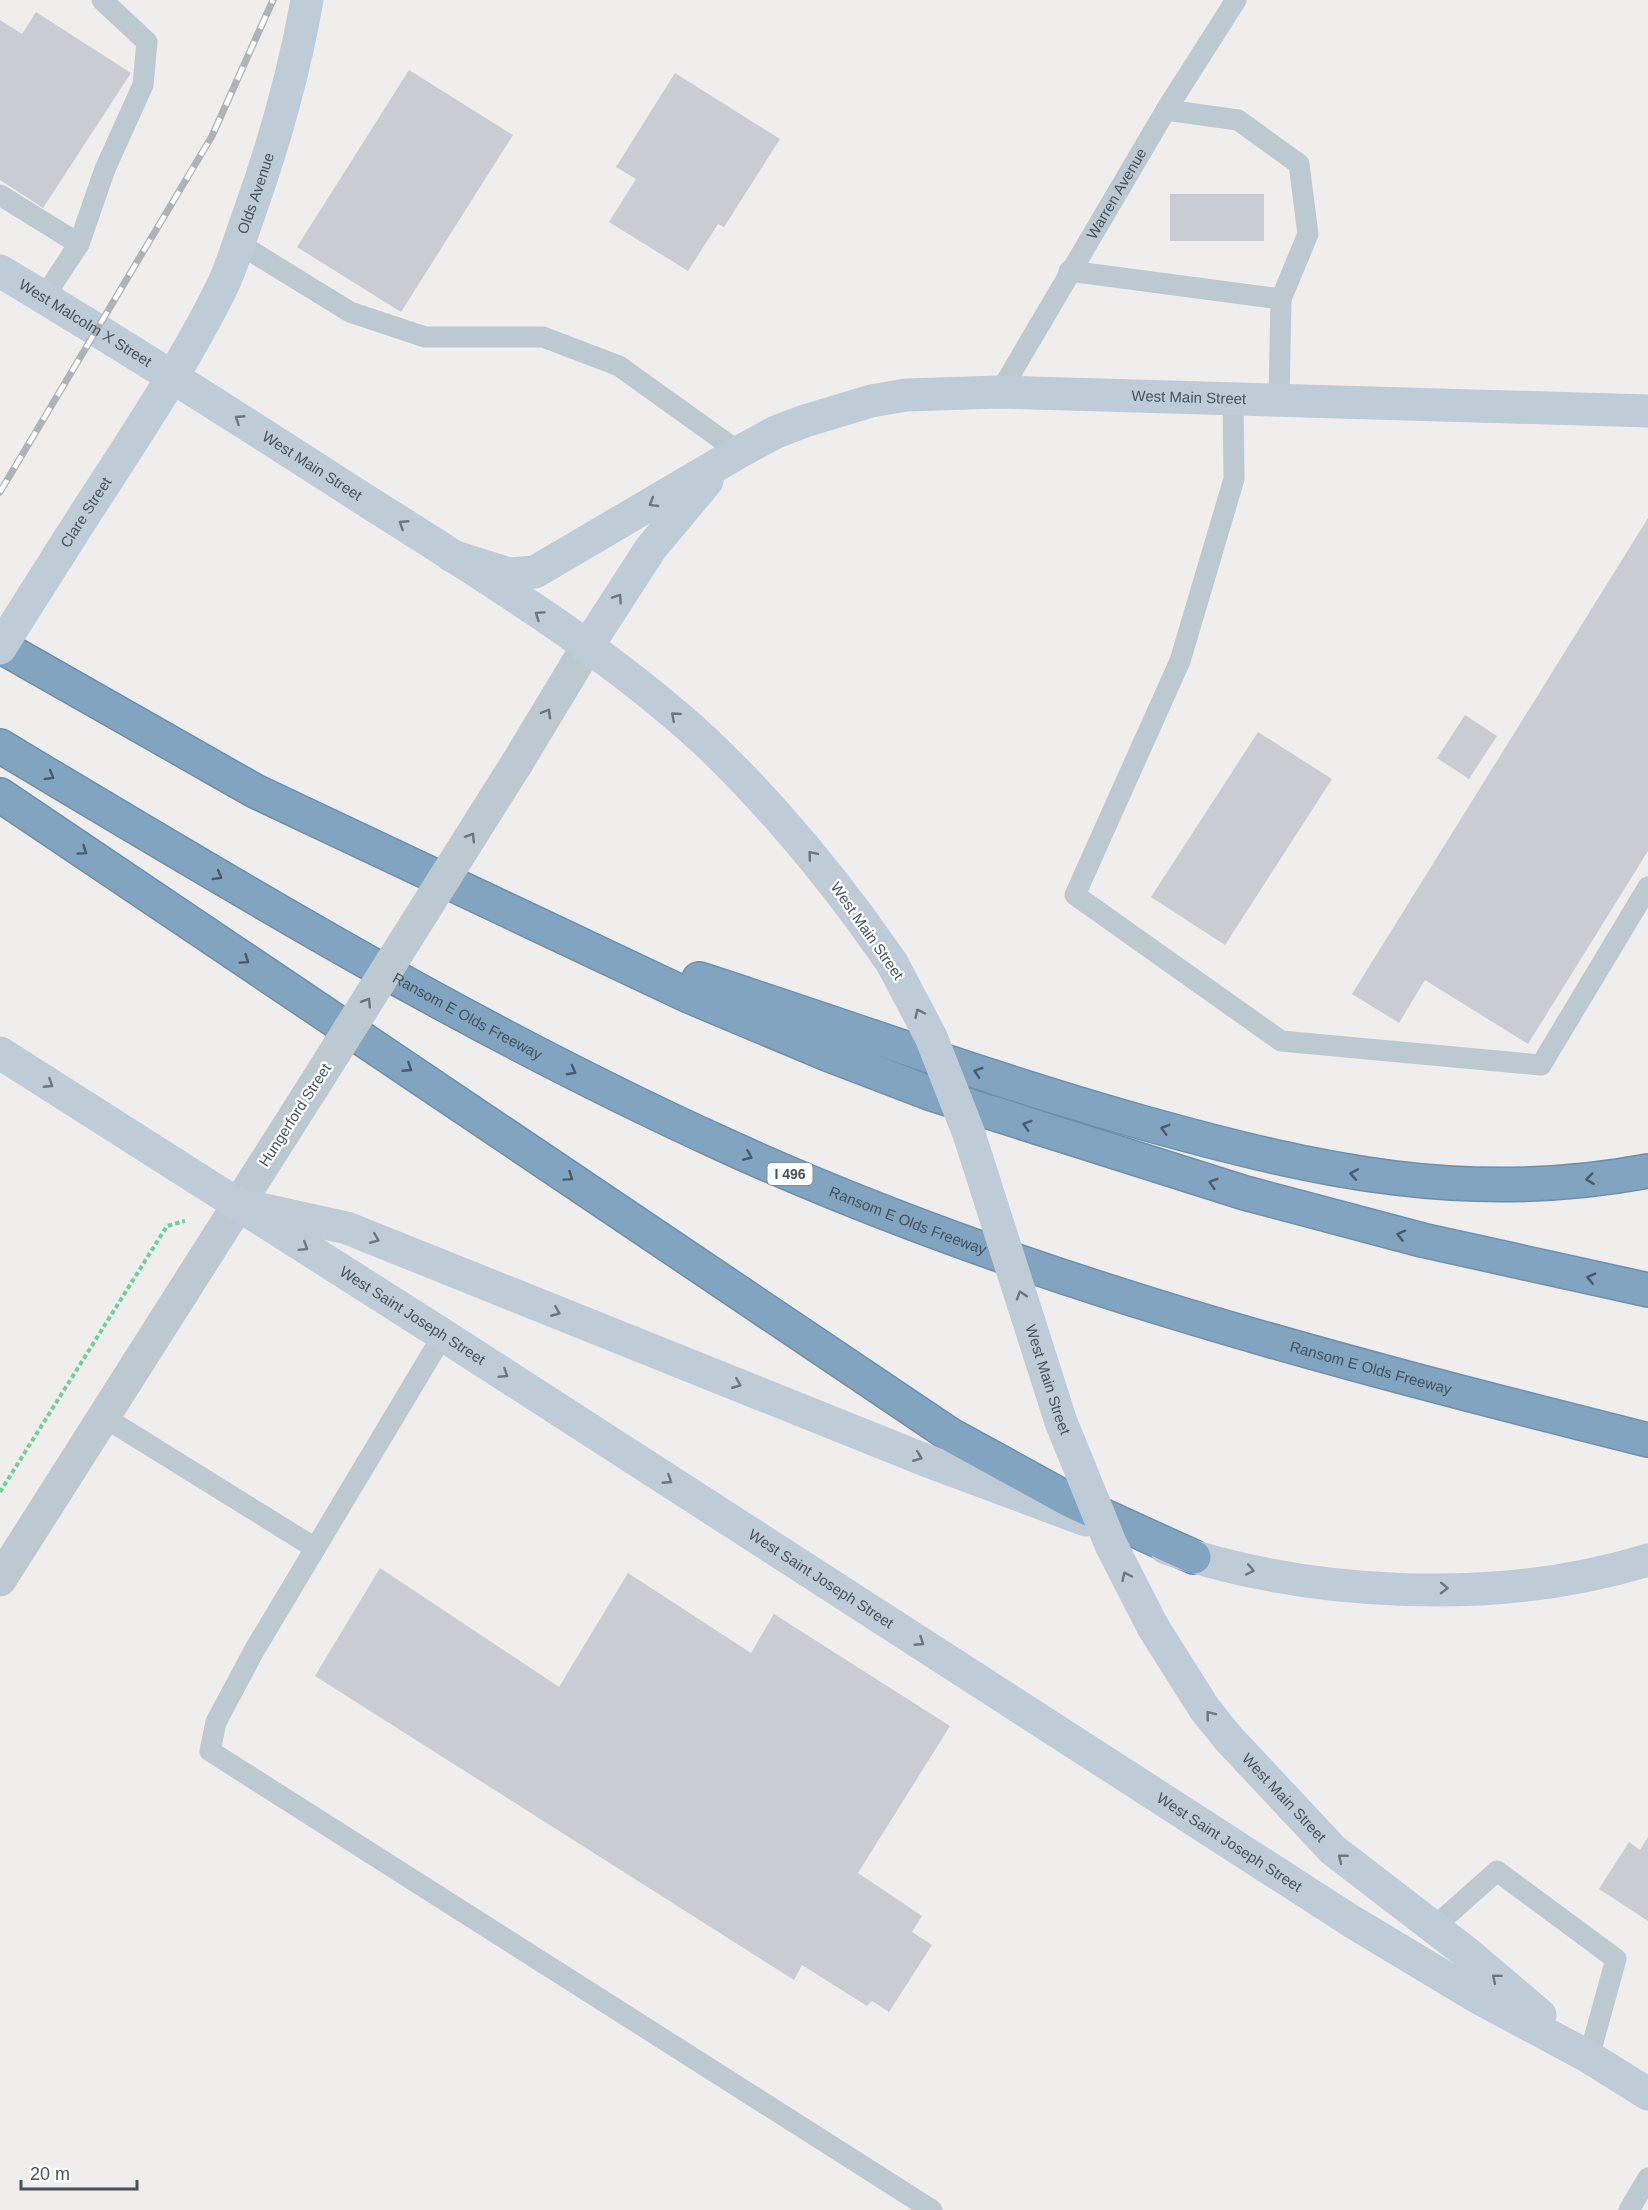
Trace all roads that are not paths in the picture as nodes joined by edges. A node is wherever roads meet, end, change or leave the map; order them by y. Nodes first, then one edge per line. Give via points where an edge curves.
1 (102, 0) edge
2 (307, 0) edge
3 (1236, 0) edge
4 (1166, 110) junction
5 (0, 195) edge
6 (238, 243) junction
7 (79, 244) junction
8 (0, 271) edge
9 (1069, 271) junction
10 (44, 297) junction
11 (1281, 299) junction
12 (171, 375) junction
13 (1000, 392) junction
14 (1233, 400) junction
15 (1279, 401) junction
16 (1648, 411) edge
17 (739, 452) junction
18 (452, 556) junction
19 (0, 647) edge
20 (587, 648) junction
21 (0, 746) edge
22 (0, 795) edge
23 (1648, 887) edge
24 (556, 933) junction
25 (0, 1053) edge
26 (1648, 1171) edge
27 (237, 1204) junction
28 (1648, 1290) edge
29 (443, 1335) junction
30 (104, 1417) junction
31 (1648, 1440) edge
32 (315, 1548) junction
33 (1194, 1557) junction
34 (1648, 1560) edge
35 (0, 1580) edge
36 (1433, 1928) junction
37 (1589, 2056) junction
38 (1648, 2094) edge
39 (1648, 2178) edge
40 (932, 2210) edge
41 (1629, 2210) edge

1 - 7 lane via 147,42 143,85 105,169
2 - 6 street, Olds Avenue via 290,86
3 - 4 lane, Warren Avenue
4 - 9 lane, Warren Avenue
4 - 11 lane via 1238,120 1299,164 1308,234
5 - 7 lane
6 - 12 street, Olds Avenue via 222,287
6 - 17 lane via 350,312 424,337 543,337 619,366
7 - 10 lane
8 - 10 street, West Malcolm X Street
9 - 11 lane
9 - 13 lane, Warren Avenue
10 - 12 street, West Malcolm X Street
11 - 15 lane
18 -> 12 street, West Main Street
12 - 19 street, Clare Street, bridge
13 - 14 street, West Main Street
13 - 17 street, West Main Street via 871,400 795,425
14 - 15 street, West Main Street
14 - 23 lane via 1234,479 1180,661 1075,895 1281,1041 1541,1065
15 - 16 street, West Main Street
17 -> 18 street, West Main Street via 535,572 509,574
20 -> 17 street, West Main Street via 671,522
20 -> 18 street, West Main Street
19 - 24 highway via 255,791
27 -> 20 street, Hungerford Street, bridge
36 -> 20 street, West Main Street, bridge via 1332,1850 1263,1779 1204,1708 1153,1627 1111,1545 1074,1455 969,1134 931,1037 892,963 817,861 743,779 666,708
21 -> 31 highway, Ransom E Olds Freeway / I 496 via 192,861 455,1010 618,1095 814,1184 1042,1269 1263,1340
22 -> 33 highway via 949,1434 1071,1502
26 -> 24 highway via 1555,1183 1473,1186 1393,1180 1283,1160 1131,1120 986,1075
28 -> 24 highway via 1338,1219 929,1093 689,996
25 -> 27 street, West Saint Joseph Street
27 -> 29 street, West Saint Joseph Street
27 - 30 street, Hungerford Street
27 -> 33 street via 347,1228 925,1460
29 - 32 lane
29 -> 37 street, West Saint Joseph Street via 1351,1920 1479,1998
30 - 32 lane
30 - 35 street, Hungerford Street
32 - 40 lane via 216,1722 210,1751
33 -> 34 street via 1294,1578 1350,1585 1458,1588 1502,1587
37 -> 36 street, West Main Street
36 - 37 lane via 1497,1871 1616,1959
37 - 38 street, West Saint Joseph Street
39 - 41 lane

